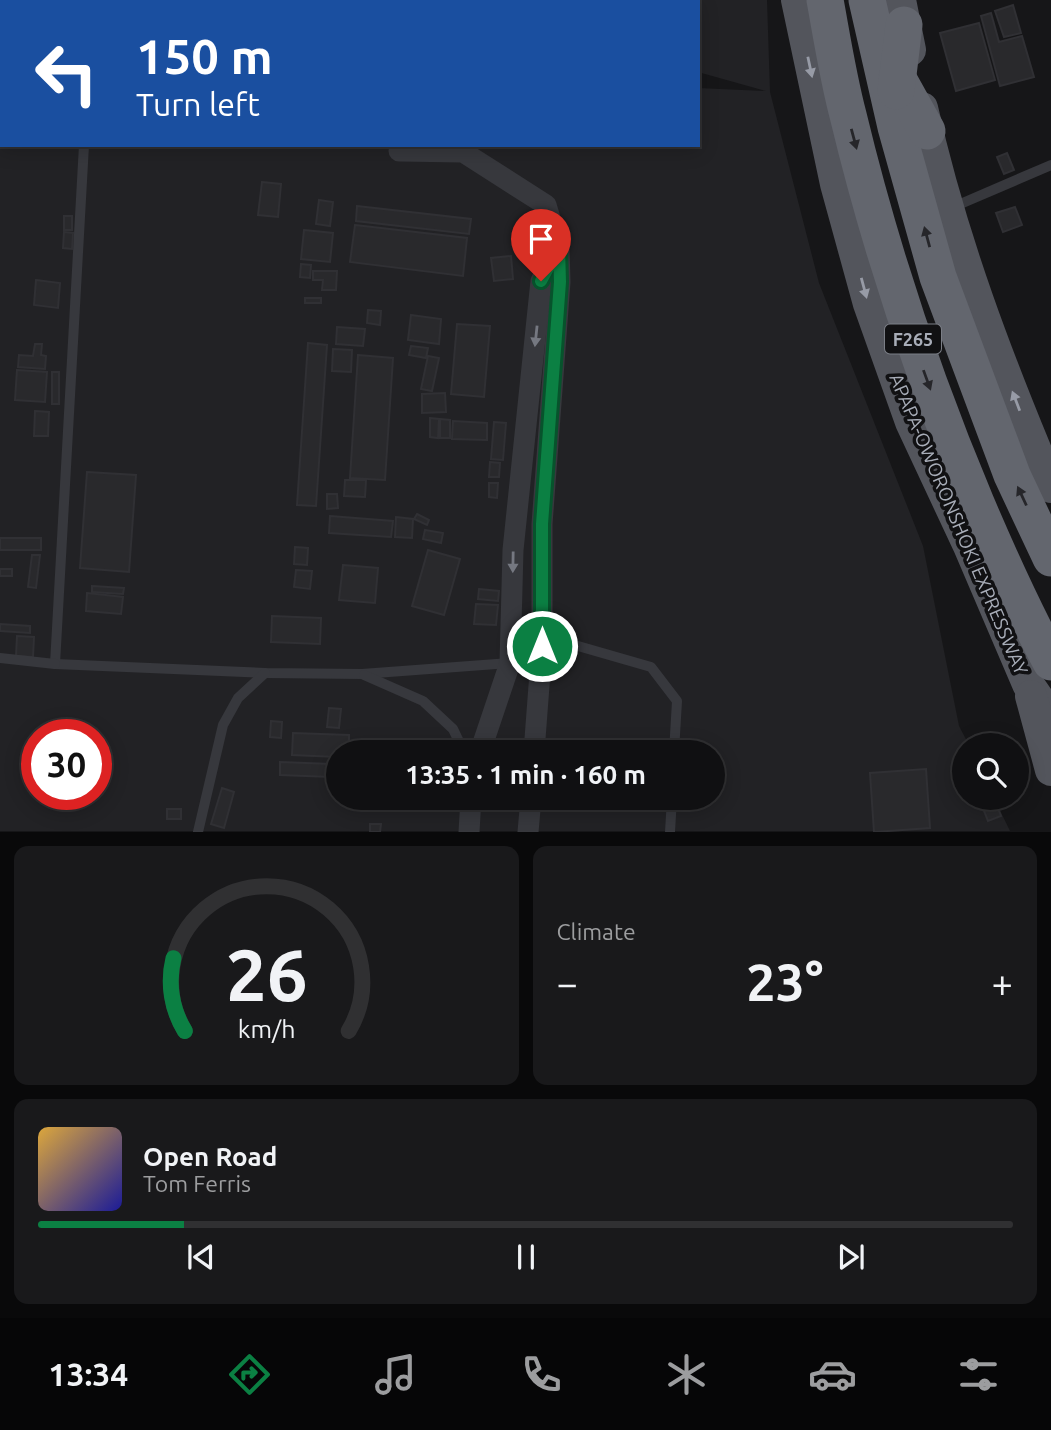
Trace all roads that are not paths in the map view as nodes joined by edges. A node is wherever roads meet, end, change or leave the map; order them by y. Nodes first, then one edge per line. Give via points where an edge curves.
1 (797, 0) edge
2 (825, 0) edge
3 (885, 11) edge
4 (912, 129) junction
5 (84, 147) edge
6 (399, 151) dead end
7 (1051, 165) edge
8 (948, 209) junction
9 (559, 248) junction
10 (1051, 487) edge
11 (979, 540) junction
12 (1051, 558) edge
13 (1017, 626) junction
14 (542, 646) junction
15 (0, 658) edge
16 (55, 663) junction
17 (510, 663) junction
18 (265, 673) junction
19 (1039, 673) edge
20 (362, 674) junction
21 (1051, 717) edge
22 (458, 740) edge
23 (484, 740) edge
24 (535, 740) edge
25 (675, 740) edge
26 (1051, 770) edge
27 (470, 810) edge
28 (530, 810) edge
29 (671, 810) edge
30 (198, 831) edge
31 (469, 831) edge
32 (528, 831) edge
33 (670, 831) edge

1 -> 11 main road, APAPA-OWORONSHOKI EXPRESSWAY via 836,184 869,304 911,422
2 -> 11 highway, APAPA-OWORONSHOKI EXPRESSWAY / F265 via 847,113 904,313
3 - 4 highway, F265
3 - 4 highway
4 - 8 main road
12 -> 4 highway, F265 via 1013,475 938,277
5 - 16 lane
6 - 9 street via 463,152 546,205
7 - 8 lane
10 -> 8 main road via 967,272
9 - 14 street via 542,524
9 -> 17 street via 541,281 513,550
11 - 13 highway, APAPA-OWORONSHOKI EXPRESSWAY / F265
11 - 13 highway via 988,577
13 - 19 highway, APAPA-OWORONSHOKI EXPRESSWAY / F265
14 - 24 street
14 - 25 lane via 578,646 651,667 677,701
15 - 16 lane
16 - 18 lane
17 - 20 lane
17 - 23 street
18 - 20 lane
18 - 30 lane via 238,698 223,725
19 - 21 main road, APAPA-OWORONSHOKI EXPRESSWAY
19 - 26 main road
20 - 22 lane via 423,701
27 - 31 street
28 - 32 street
29 - 33 lane

